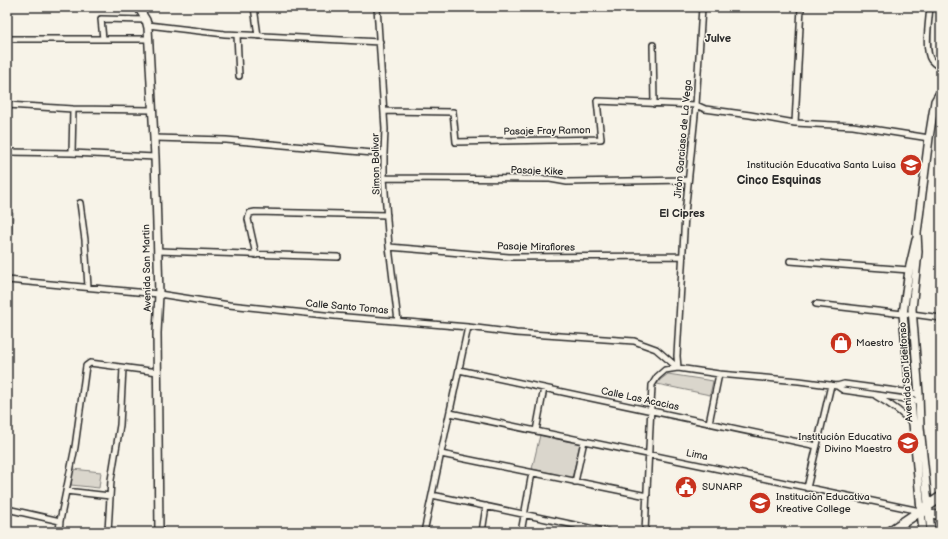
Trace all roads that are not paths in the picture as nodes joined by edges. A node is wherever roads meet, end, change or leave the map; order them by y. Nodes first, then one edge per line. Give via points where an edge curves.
1 (138, 7) edge
2 (254, 7) edge
3 (377, 7) edge
4 (702, 7) edge
5 (801, 7) edge
6 (930, 7) edge
7 (147, 23) junction
8 (237, 35) junction
9 (258, 36) junction
10 (7, 39) edge
11 (103, 39) junction
12 (150, 39) junction
13 (380, 42) junction
14 (653, 45) dead end
15 (941, 68) edge
16 (239, 76) dead end
17 (941, 91) edge
18 (938, 102) edge
19 (654, 104) junction
20 (7, 105) edge
21 (696, 105) junction
22 (73, 109) junction
23 (152, 110) junction
24 (384, 112) junction
25 (795, 123) junction
26 (154, 138) junction
27 (929, 138) junction
28 (7, 152) edge
29 (72, 153) junction
30 (384, 154) junction
31 (155, 157) junction
32 (384, 178) junction
33 (688, 180) junction
34 (80, 203) dead end
35 (387, 215) junction
36 (917, 235) junction
37 (389, 247) junction
38 (158, 251) junction
39 (256, 255) junction
40 (683, 256) junction
41 (338, 257) dead end
42 (790, 261) dead end
43 (909, 270) junction
44 (7, 280) edge
45 (88, 287) junction
46 (159, 294) junction
47 (816, 304) dead end
48 (903, 314) junction
49 (912, 314) junction
50 (941, 318) edge
51 (398, 321) junction
52 (468, 327) junction
53 (124, 368) junction
54 (678, 368) junction
55 (459, 370) junction
56 (158, 372) junction
57 (719, 374) junction
58 (831, 385) junction
59 (837, 386) junction
60 (544, 388) junction
61 (873, 395) junction
62 (910, 397) junction
63 (919, 398) junction
64 (651, 411) junction
65 (450, 413) junction
66 (709, 423) junction
67 (913, 424) junction
68 (536, 431) junction
69 (584, 441) junction
70 (817, 446) junction
71 (441, 454) junction
72 (649, 455) junction
73 (532, 473) junction
74 (575, 482) junction
75 (808, 488) junction
76 (66, 491) junction
77 (432, 495) junction
78 (110, 496) junction
79 (647, 496) junction
80 (941, 497) edge
81 (486, 506) junction
82 (7, 509) edge
83 (926, 510) junction
84 (524, 514) junction
85 (941, 516) edge
86 (60, 521) junction
87 (579, 526) junction
88 (59, 532) edge
89 (108, 532) edge
90 (159, 532) edge
91 (424, 532) edge
92 (482, 532) edge
93 (521, 532) edge
94 (578, 532) edge
95 (608, 532) edge
96 (645, 532) edge
97 (889, 532) edge
98 (923, 532) edge
99 (931, 532) edge

1 - 7 street, Avenida San Martin
2 - 9 street
3 - 13 street, Simon Bolivar
4 - 21 street, Jirón Garciaso de La Vega
5 - 25 street
6 - 15 street via 929,55
7 - 8 street
7 - 11 street via 101,19
7 - 12 street, Avenida San Martin
8 - 9 street
8 - 16 street
9 - 13 street
10 - 11 street
11 - 12 street
12 - 23 street, Avenida San Martin
13 - 24 street, Simon Bolivar
14 - 19 street
17 - 18 street, Avenida San Idelfonso
18 - 27 street, Avenida San Idelfonso
19 - 21 street, Pasaje Fray Ramon
19 - 24 street, Pasaje Fray Ramon via 597,101 601,139 456,142 453,112
20 - 22 street
21 - 25 street, Pasaje Fray Ramon via 705,109
21 - 33 street, Jirón Garciaso de La Vega
22 - 23 street
22 - 29 street
23 - 26 street, Avenida San Martin
24 - 30 street, Simon Bolivar
25 - 27 street, Pasaje Fray Ramon via 853,126
26 - 30 street via 226,140
26 - 31 street, Avenida San Martin
27 - 36 street, Avenida San Idelfonso
28 - 29 street
29 - 31 street
30 - 32 street, Simon Bolivar
31 - 38 street, Avenida San Martin
32 - 33 street, Pasaje Kike via 550,179 567,182
32 - 35 street, Simon Bolivar
33 - 40 street, Jirón Garciaso de La Vega
34 - 45 street
35 - 37 street, Simon Bolivar
35 - 39 street via 250,213 248,218
36 - 43 street, Avenida San Idelfonso
36 - 49 street, Avenida San Idelfonso via 918,252
37 - 40 street, Pasaje Miraflores via 509,257
37 - 51 street, Simon Bolivar
38 - 39 street
38 - 46 street, Avenida San Martin
39 - 41 street
40 - 54 street, Jirón Garciaso de La Vega
42 - 43 street
43 - 48 street, Avenida San Idelfonso
44 - 45 street, Calle Santo Tomas
45 - 46 street, Calle Santo Tomas
46 - 51 street, Calle Santo Tomas via 230,305
46 - 56 street, Avenida San Martin
47 - 48 street
48 - 49 street
48 - 62 street, Avenida San Idelfonso
49 - 50 street
49 - 63 street, Avenida San Idelfonso
51 - 52 street, Calle Santo Tomas
52 - 54 street, Calle Santo Tomas via 634,341 656,349
52 - 55 street
53 - 56 street
53 - 76 street via 90,363 86,366
53 - 78 street via 120,425
54 - 57 street
54 - 64 street via 665,370 657,377 652,385
55 - 60 street, Calle Las Acacias
55 - 65 street
56 - 90 street, Avenida San Martin
57 - 58 street
57 - 66 street
58 - 59 street
58 - 70 street
59 - 61 street via 843,390
59 - 62 street via 844,384
60 - 64 street, Calle Las Acacias
60 - 68 street
61 - 62 street
61 - 67 street via 890,404
62 - 63 street
62 - 67 street, Avenida San Idelfonso
63 - 83 street, Avenida San Idelfonso
64 - 66 street, Calle Las Acacias
64 - 72 street
65 - 68 street, Lima
65 - 71 street
66 - 70 street, Calle Las Acacias
67 - 83 street, Avenida San Idelfonso
68 - 69 street, Lima
69 - 72 street, Lima
69 - 74 street
70 - 75 street
71 - 73 street
71 - 77 street
72 - 75 street, Lima
72 - 79 street
73 - 74 street
73 - 84 street
74 - 79 street
75 - 83 street, Lima
76 - 78 street
76 - 86 street
77 - 81 street
77 - 91 street
78 - 89 street
79 - 96 street
80 - 83 highway
81 - 84 street
81 - 92 street
82 - 86 street
83 - 85 street, Lima
83 - 97 highway
83 - 98 street, Avenida San Idelfonso
83 - 99 street, Avenida San Idelfonso
84 - 87 street
84 - 93 street
86 - 88 street
87 - 94 street
87 - 95 street

